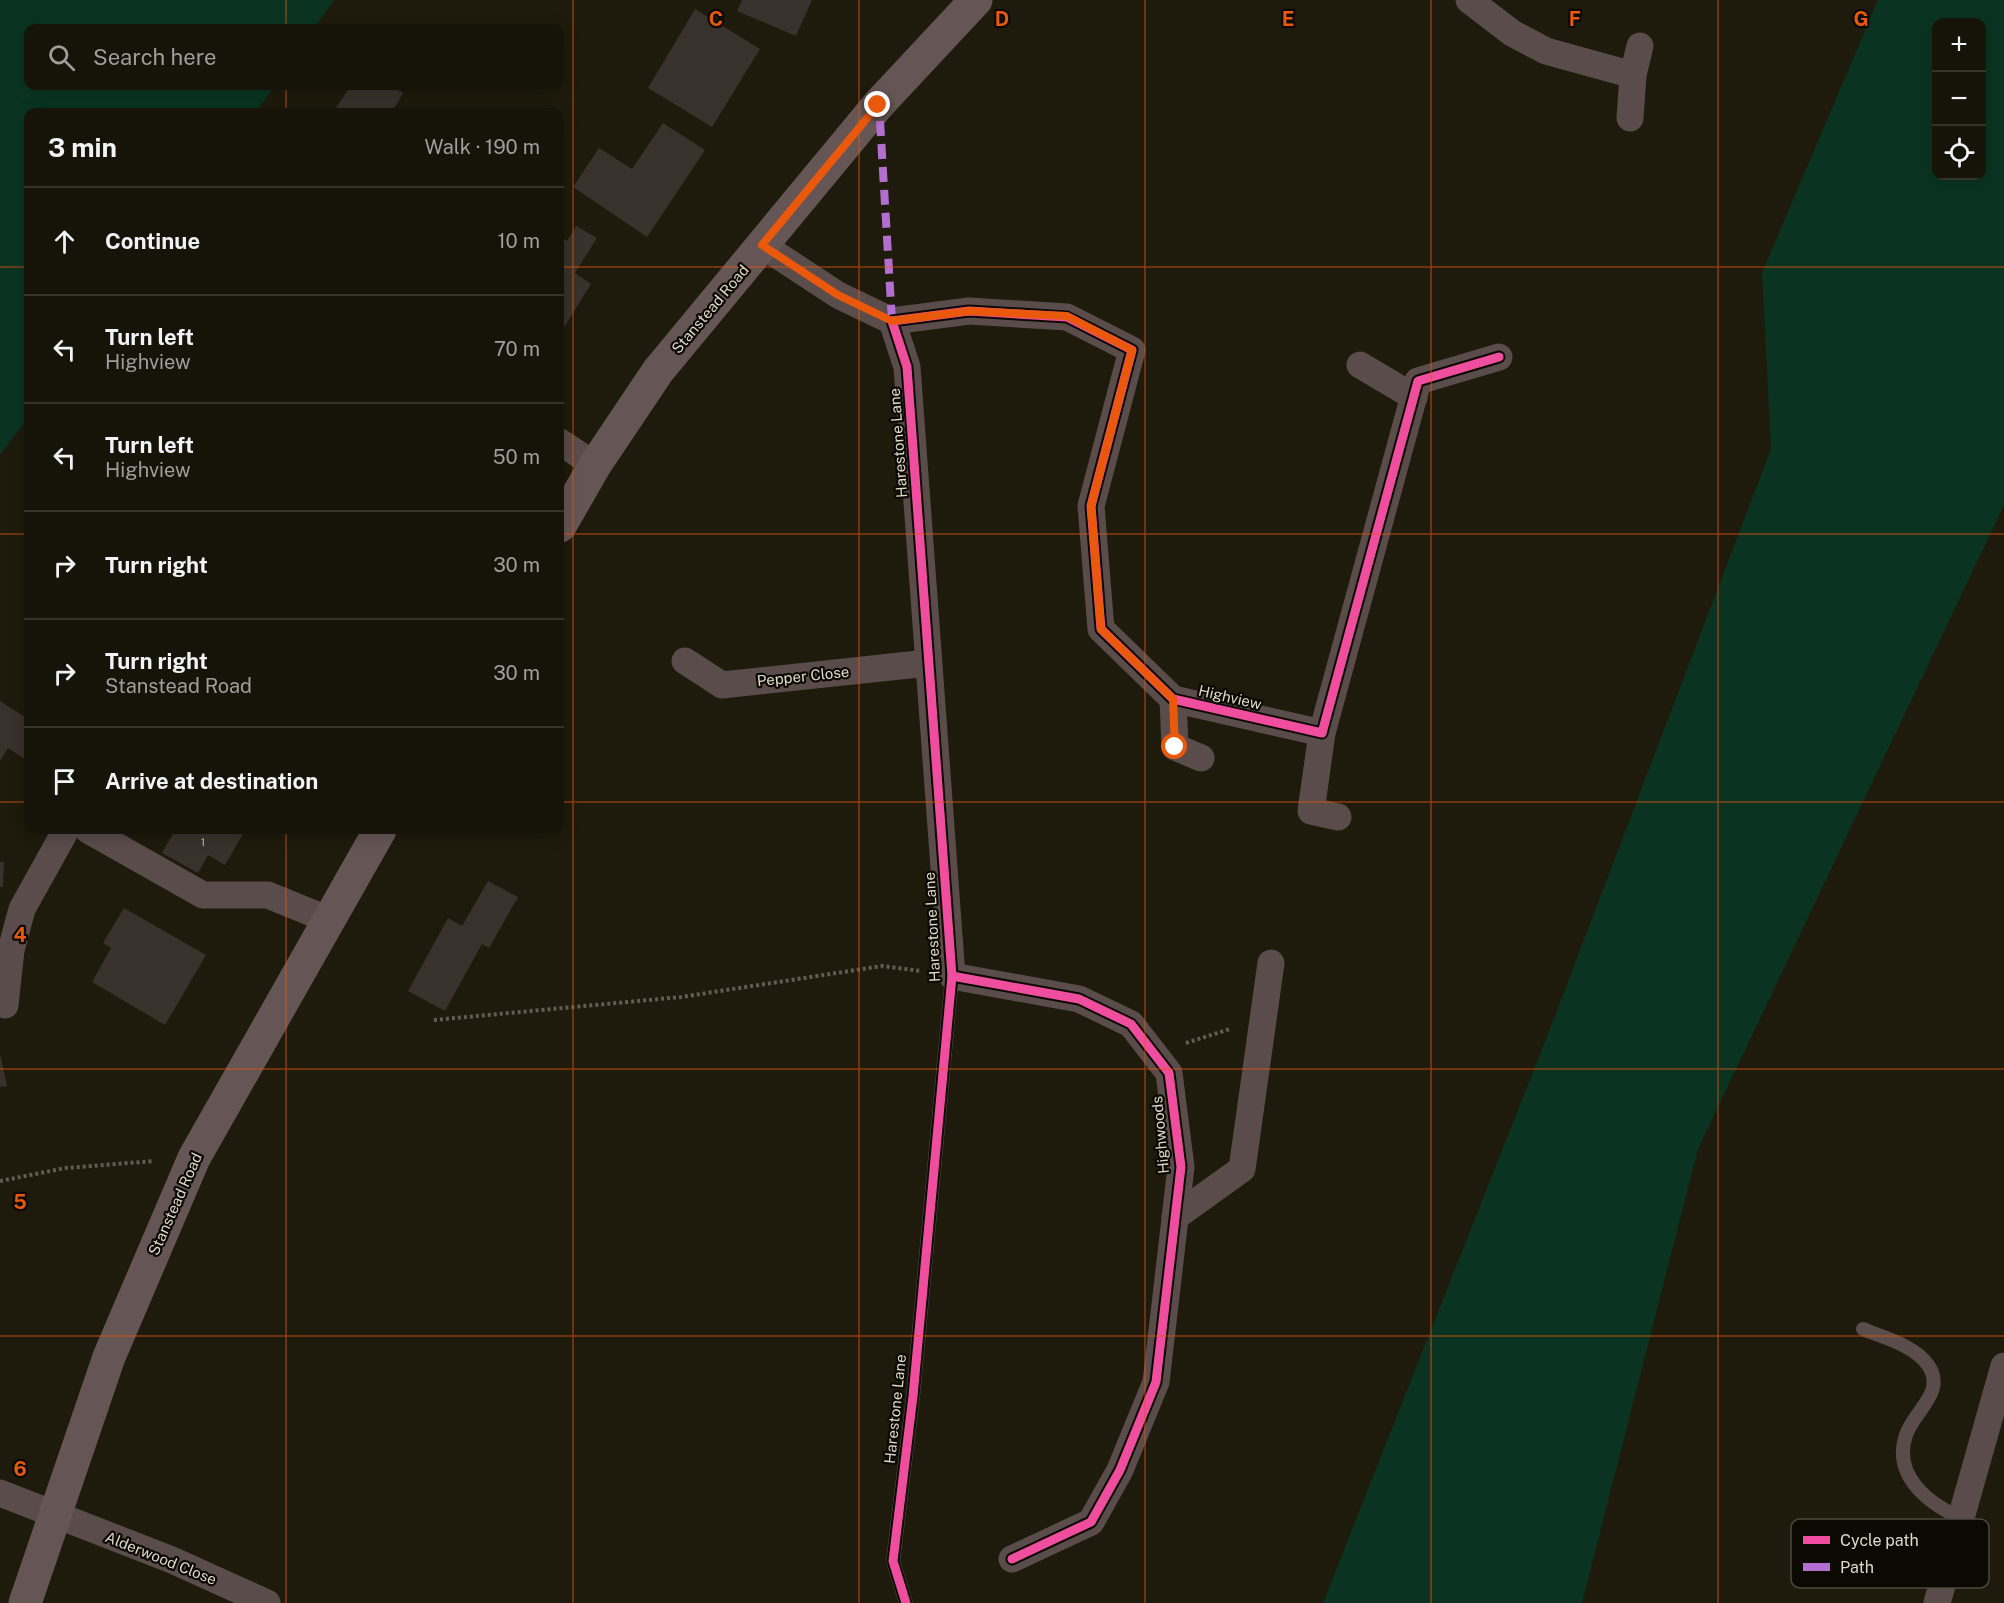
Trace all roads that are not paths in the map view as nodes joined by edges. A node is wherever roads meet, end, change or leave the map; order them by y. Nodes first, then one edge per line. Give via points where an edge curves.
1 (1469, 0) edge
2 (969, 3) edge
3 (1640, 46) dead end
4 (1633, 75) junction
5 (1630, 118) dead end
6 (762, 245) junction
7 (892, 321) junction
8 (1499, 357) dead end
9 (1360, 365) dead end
10 (1414, 397) junction
11 (564, 445) edge
12 (596, 465) junction
13 (564, 518) edge
14 (685, 662) dead end
15 (928, 663) junction
16 (1173, 699) junction
17 (1322, 733) junction
18 (1201, 758) dead end
19 (1338, 817) dead end
20 (64, 834) edge
21 (95, 834) edge
22 (378, 834) edge
23 (329, 920) junction
24 (1271, 963) dead end
25 (952, 975) junction
26 (5, 1005) dead end
27 (1175, 1217) junction
28 (1863, 1329) dead end
29 (2004, 1366) edge
30 (0, 1493) edge
31 (55, 1516) junction
32 (1962, 1518) joint
33 (1012, 1559) dead end
34 (1941, 1588) edge
35 (25, 1603) edge
36 (267, 1603) edge
37 (906, 1603) edge
38 (1937, 1603) edge

1 - 4 street via 1512,33 1546,51
2 - 6 street, Stanstead Road
3 - 4 street
4 - 5 street
6 - 7 street via 838,295
6 - 12 street, Stanstead Road via 658,371
7 - 15 street, Harestone Lane via 907,367
7 - 16 street via 969,311 1067,316 1132,350 1091,506 1101,629
8 - 10 street via 1418,381
9 - 10 street
10 - 17 street
11 - 12 street
12 - 13 street, Stanstead Road
14 - 15 street, Pepper Close via 722,685
15 - 25 street, Harestone Lane
16 - 17 street, Highview
16 - 18 street via 1175,747
17 - 19 street via 1311,811
20 - 26 street via 22,909
21 - 23 street via 203,895 268,895
22 - 23 street, Stanstead Road
23 - 31 street, Stanstead Road via 194,1158 109,1357
24 - 27 street via 1242,1169
25 - 27 street, Highwoods via 1079,999 1131,1024 1169,1073 1181,1167
25 - 37 lane, Harestone Lane via 914,1384 893,1560
27 - 33 street, Highwoods via 1156,1382 1120,1470 1091,1522
28 - 32 lane via 1911,1350 1928,1364 1933,1388 1906,1433 1905,1462 1908,1475 1922,1495
29 - 32 street
30 - 31 street, Alderwood Close
31 - 35 street, Stanstead Road
31 - 36 street, Alderwood Close via 172,1560
34 - 38 street

